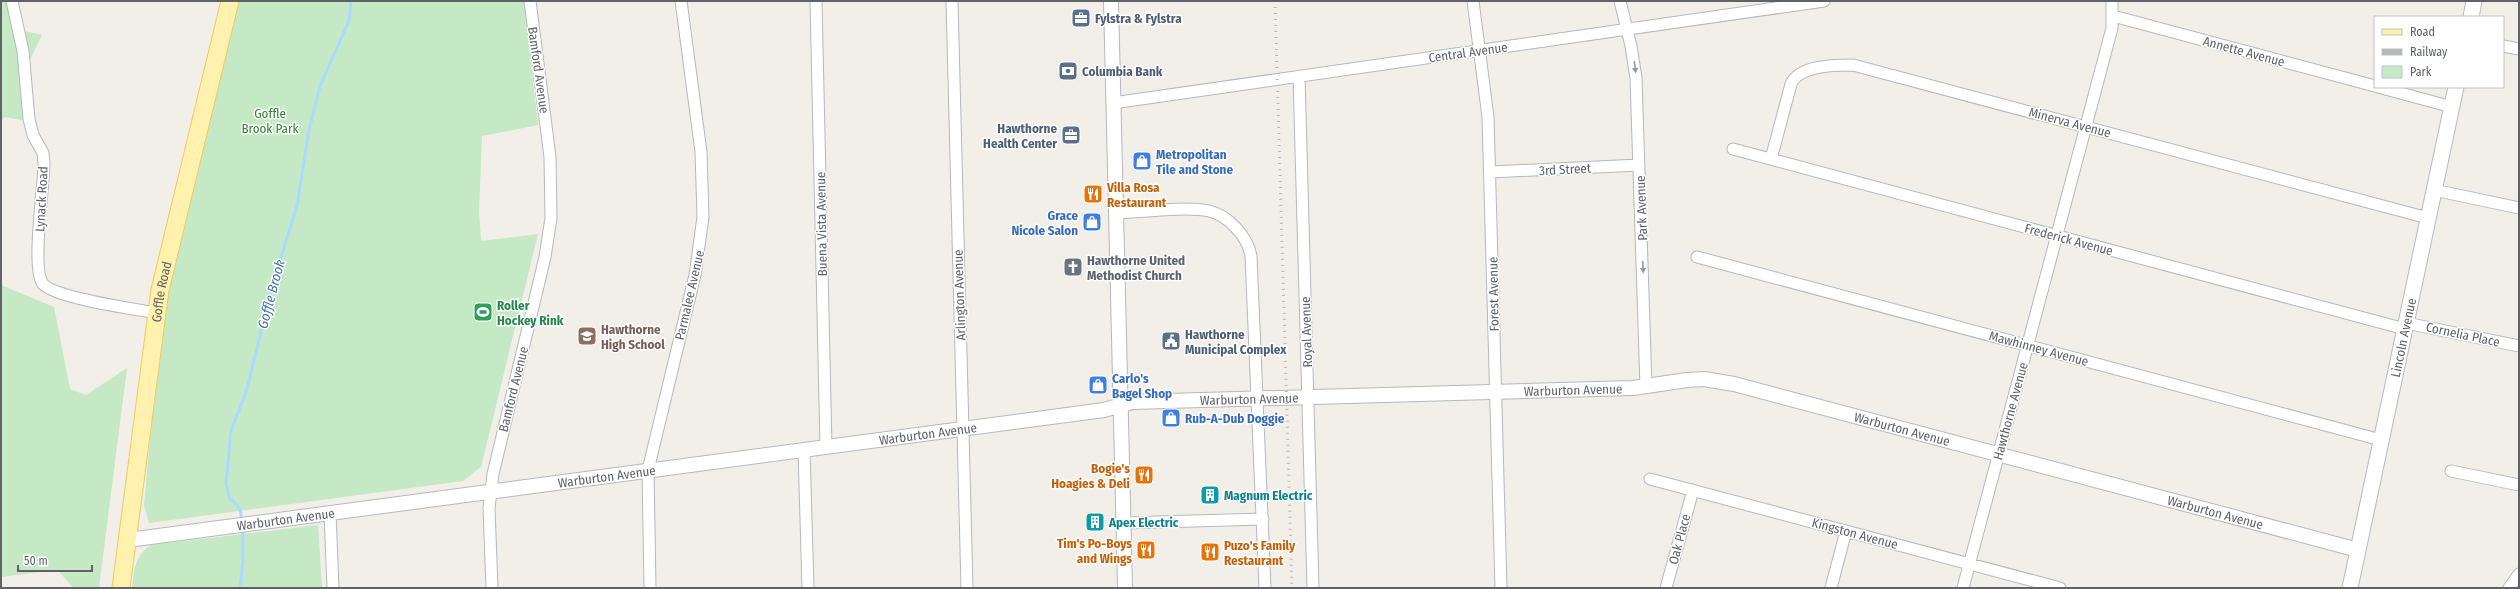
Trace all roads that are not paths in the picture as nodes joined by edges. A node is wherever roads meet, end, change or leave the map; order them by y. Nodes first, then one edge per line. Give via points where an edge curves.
1 (12, 1) edge
2 (230, 1) edge
3 (530, 1) edge
4 (681, 1) edge
5 (816, 1) edge
6 (952, 1) edge
7 (1111, 1) edge
8 (1473, 1) edge
9 (1620, 1) edge
10 (1824, 1) edge
11 (2112, 1) edge
12 (2474, 1) edge
13 (2113, 16) junction
14 (2471, 16) edge
15 (1627, 29) junction
16 (2504, 46) edge
17 (2519, 49) edge
18 (1480, 50) junction
19 (1299, 76) junction
20 (2374, 86) edge
21 (2382, 88) edge
22 (2456, 88) edge
23 (1113, 103) junction
24 (2452, 107) junction
25 (2086, 126) junction
26 (1733, 149) dead end
27 (1771, 159) junction
28 (1639, 165) junction
29 (1490, 172) junction
30 (2434, 190) junction
31 (2519, 208) edge
32 (1116, 213) junction
33 (2428, 218) junction
34 (2057, 236) junction
35 (1697, 257) dead end
36 (156, 313) junction
37 (2406, 326) junction
38 (2028, 345) junction
39 (2519, 346) edge
40 (1646, 387) junction
41 (1496, 392) junction
42 (1308, 397) junction
43 (1255, 399) junction
44 (1120, 405) junction
45 (963, 429) junction
46 (2381, 440) junction
47 (826, 447) junction
48 (804, 450) junction
49 (1998, 454) junction
50 (648, 470) junction
51 (2451, 471) dead end
52 (1650, 479) dead end
53 (2519, 485) edge
54 (1693, 490) junction
55 (490, 492) junction
56 (330, 513) junction
57 (1262, 519) junction
58 (1123, 523) junction
59 (1846, 531) junction
60 (128, 540) junction
61 (2358, 550) junction
62 (1969, 564) junction
63 (2519, 574) edge
64 (121, 588) edge
65 (333, 588) edge
66 (492, 588) edge
67 (650, 588) edge
68 (808, 588) edge
69 (967, 588) edge
70 (1125, 588) edge
71 (1265, 588) edge
72 (1313, 588) edge
73 (1501, 588) edge
74 (1666, 588) edge
75 (1830, 588) edge
76 (1963, 588) edge
77 (2060, 588) edge
78 (2350, 588) edge
79 (2509, 588) edge

1 - 36 street, Lynack Road via 23,51 29,119 44,163 37,256 42,283 48,289 76,297
2 - 36 main road, Goffle Road via 171,238
3 - 55 street, Bamford Avenue via 550,157 551,218 545,257
4 - 50 street, Parmalee Avenue via 701,152 703,218 696,269
5 - 47 street, Buena Vista Avenue
6 - 45 street, Arlington Avenue
7 - 23 street
8 - 18 street, Forest Avenue
9 - 15 street, Park Avenue
10 - 15 street, Central Avenue
11 - 13 street, Hawthorne Avenue
12 - 14 main road
13 - 20 street, Annette Avenue
13 - 25 street, Hawthorne Avenue
15 - 18 street, Central Avenue
15 -> 28 street, Park Avenue via 1636,78
16 - 17 street
18 - 19 street, Central Avenue
18 - 29 street, Forest Avenue via 1487,101
19 - 23 street, Central Avenue
19 - 42 street, Royal Avenue
21 - 24 street
22 - 24 main road, Lincoln Avenue
23 - 32 street
24 - 30 main road, Lincoln Avenue
25 - 27 street, Minerva Avenue via 1862,67 1846,65 1802,72 1793,79
25 - 33 street, Minerva Avenue
25 - 34 street, Hawthorne Avenue
26 - 27 street, Frederick Avenue
27 - 34 street, Frederick Avenue
28 - 29 street, 3rd Street
28 -> 40 street, Park Avenue
29 - 41 street, Forest Avenue
30 - 31 street
30 - 33 main road, Lincoln Avenue
32 - 43 street via 1209,211 1218,214 1248,243 1251,256
32 - 44 street
33 - 37 main road, Lincoln Avenue
34 - 37 street, Frederick Avenue
34 - 38 street, Hawthorne Avenue
35 - 38 street, Mawhinney Avenue
36 - 60 main road, Goffle Road
37 - 39 street, Cornelia Place
37 - 46 main road, Lincoln Avenue
38 - 46 street, Mawhinney Avenue
38 - 49 street, Hawthorne Avenue
40 - 41 street, Warburton Avenue
40 - 49 street, Warburton Avenue via 1687,380 1718,381
41 - 42 street, Warburton Avenue
41 - 73 street, Forest Avenue
42 - 43 street, Warburton Avenue
42 - 72 street, Royal Avenue
43 - 44 street, Warburton Avenue via 1132,402
43 - 57 street via 1260,427
44 - 45 street, Warburton Avenue via 1104,410
44 - 58 street
45 - 47 street, Warburton Avenue
45 - 69 street, Arlington Avenue
46 - 61 main road, Lincoln Avenue
47 - 48 street, Warburton Avenue
48 - 50 street, Warburton Avenue
48 - 68 street
49 - 61 street, Warburton Avenue
49 - 62 street, Hawthorne Avenue
50 - 55 street, Warburton Avenue
50 - 67 street, Parmalee Avenue
51 - 53 street
52 - 54 street, Kingston Avenue
54 - 59 street, Kingston Avenue
54 - 74 street, Oak Place
55 - 56 street, Warburton Avenue
55 - 66 street, Bamford Avenue
56 - 60 street, Warburton Avenue
56 - 65 street
57 - 58 street
57 - 71 street
58 - 70 street
59 - 62 street, Kingston Avenue
59 - 75 street
60 - 64 main road, Goffle Road
61 - 78 main road, Lincoln Avenue
62 - 76 street, Hawthorne Avenue
62 - 77 street, Kingston Avenue
63 - 79 street

